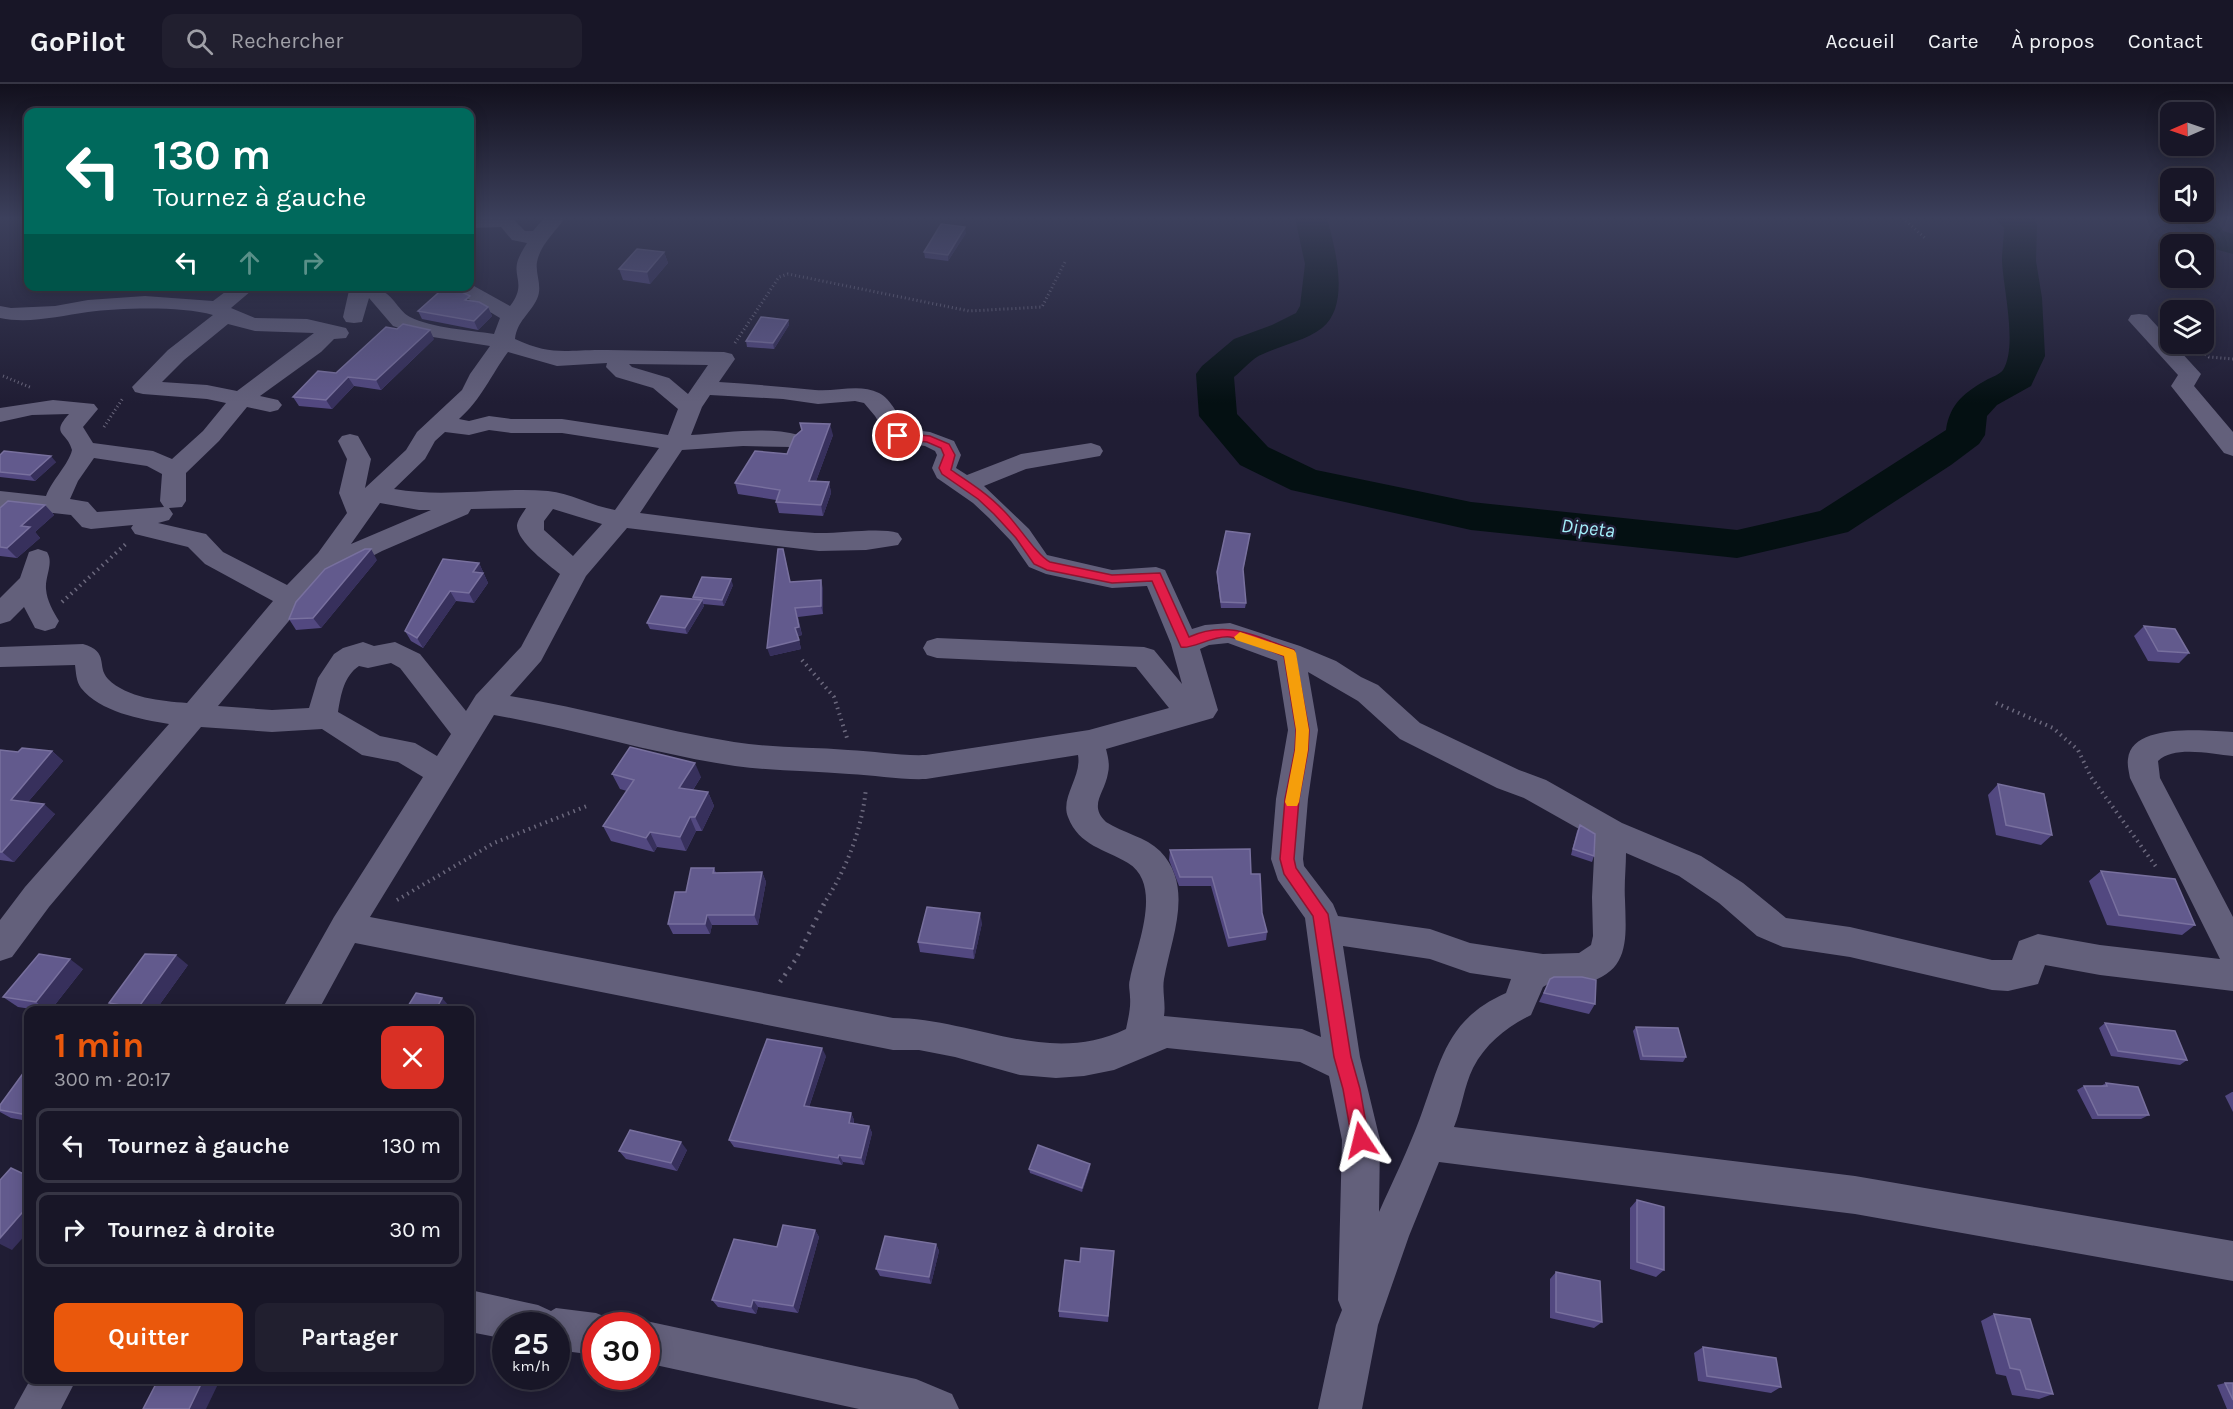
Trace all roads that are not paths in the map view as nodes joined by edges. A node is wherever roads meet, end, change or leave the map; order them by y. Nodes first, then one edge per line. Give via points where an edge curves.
1 (530, 280) edge
2 (242, 291) edge
3 (369, 291) edge
4 (469, 291) edge
5 (0, 312) edge
6 (221, 312) junction
7 (354, 317) dead end
8 (513, 317) junction
9 (2139, 320) dead end
10 (504, 342) junction
11 (619, 358) junction
12 (818, 397) junction
13 (697, 398) junction
14 (240, 399) junction
15 (270, 405) dead end
16 (0, 415) edge
17 (439, 424) junction
18 (791, 440) edge
19 (350, 441) dead end
20 (674, 443) junction
21 (2233, 448) edge
22 (85, 449) junction
23 (756, 449) junction
24 (1091, 451) dead end
25 (174, 471) junction
26 (964, 485) junction
27 (0, 499) edge
28 (549, 499) junction
29 (473, 500) junction
30 (367, 503) junction
31 (56, 504) junction
32 (159, 514) junction
33 (620, 518) junction
34 (889, 539) dead end
35 (575, 572) junction
36 (298, 591) junction
37 (0, 614) edge
38 (45, 621) dead end
39 (1185, 644) junction
40 (938, 648) dead end
41 (1290, 653) junction
42 (0, 657) edge
43 (486, 703) junction
44 (1189, 712) junction
45 (194, 715) junction
46 (322, 718) junction
47 (467, 733) junction
48 (1089, 742) junction
49 (2233, 744) edge
50 (442, 773) junction
51 (1611, 832) junction
52 (346, 927) junction
53 (1324, 929) junction
54 (0, 946) edge
55 (2233, 951) edge
56 (1543, 969) junction
57 (2233, 976) edge
58 (302, 1006) edge
59 (1143, 1039) junction
60 (1345, 1065) junction
61 (1429, 1142) junction
62 (2233, 1261) edge
63 (474, 1312) edge
64 (492, 1316) edge
65 (1357, 1325) junction
66 (660, 1345) edge
67 (53, 1384) edge
68 (36, 1409) edge
69 (937, 1409) edge
70 (1340, 1409) edge

1 - 8 street via 527,298
2 - 6 street
3 - 7 street
3 - 10 street via 401,321 420,328
4 - 8 street
5 - 6 street via 55,312 145,302
6 - 14 street via 143,387
6 - 14 street via 252,325 299,325 334,332
8 - 10 street via 505,330
9 - 21 street via 2190,374 2182,386
10 - 11 street via 557,359
10 - 17 street via 472,393
11 - 13 street via 617,367 624,372
11 - 13 street via 724,358
12 - 13 street via 783,392
12 - 23 street via 781,415
12 - 26 street via 848,393 872,398 898,436 930,439 945,446 949,455 944,468
13 - 20 street
14 - 15 street
14 - 25 street via 193,455
16 - 22 street via 43,406 86,409 71,426
17 - 20 street via 469,428 489,423 562,426
17 - 30 street via 425,437 416,454
18 - 23 street
19 - 30 street via 358,459 352,493
20 - 23 street
20 - 33 street
22 - 25 street via 153,459
22 - 31 street
24 - 26 street via 1021,462
25 - 32 street
26 - 39 street via 998,512 1038,561 1047,566 1112,579 1156,576
27 - 31 street
28 - 29 street
28 - 33 street via 596,515
28 - 35 street via 540,506 531,530
29 - 30 street
29 - 36 street via 348,556
30 - 36 street via 327,560
31 - 32 street via 79,508 91,521
32 - 36 street via 197,540 214,558
33 - 34 street via 806,541 855,544
33 - 35 street
35 - 43 street via 531,654
36 - 45 street
37 - 38 street via 35,571 34,603
39 - 41 street via 1204,635 1230,633
39 - 44 street via 1203,710
40 - 44 street via 1144,657
41 - 51 street via 1326,668 1368,693 1410,730 1535,789
41 - 53 street via 1303,730 1287,859 1289,870 1320,914
42 - 45 street via 83,654 89,661 92,681 109,696 167,713
43 - 47 street
43 - 48 street via 736,754 902,768
44 - 48 street
45 - 46 street via 272,721
45 - 54 street via 37,897
46 - 47 street via 331,679 350,655 363,652 368,658 395,652 410,661
46 - 50 street via 372,747 404,751
47 - 50 street
48 - 59 street via 1095,764 1084,793 1083,815 1088,826 1148,861 1160,886 1159,937 1146,981
49 - 55 street via 2186,741 2155,746 2143,758 2145,778
50 - 52 street
51 - 56 street via 1610,936 1606,954 1584,968
51 - 57 street via 1709,877 1769,926 1783,932 1850,942 1992,975 2026,974 2031,952 2038,949
52 - 58 street
52 - 59 street via 893,1034 955,1040 1020,1058 1084,1059 1114,1053
53 - 56 street via 1430,944 1470,958
53 - 60 street
56 - 61 street via 1529,977 1519,1004 1495,1015 1457,1061
59 - 60 street via 1167,1032 1302,1046
60 - 65 street via 1361,1140
61 - 62 street via 1856,1195
61 - 65 street
63 - 64 street
65 - 70 street
66 - 69 street via 916,1400
67 - 68 street

